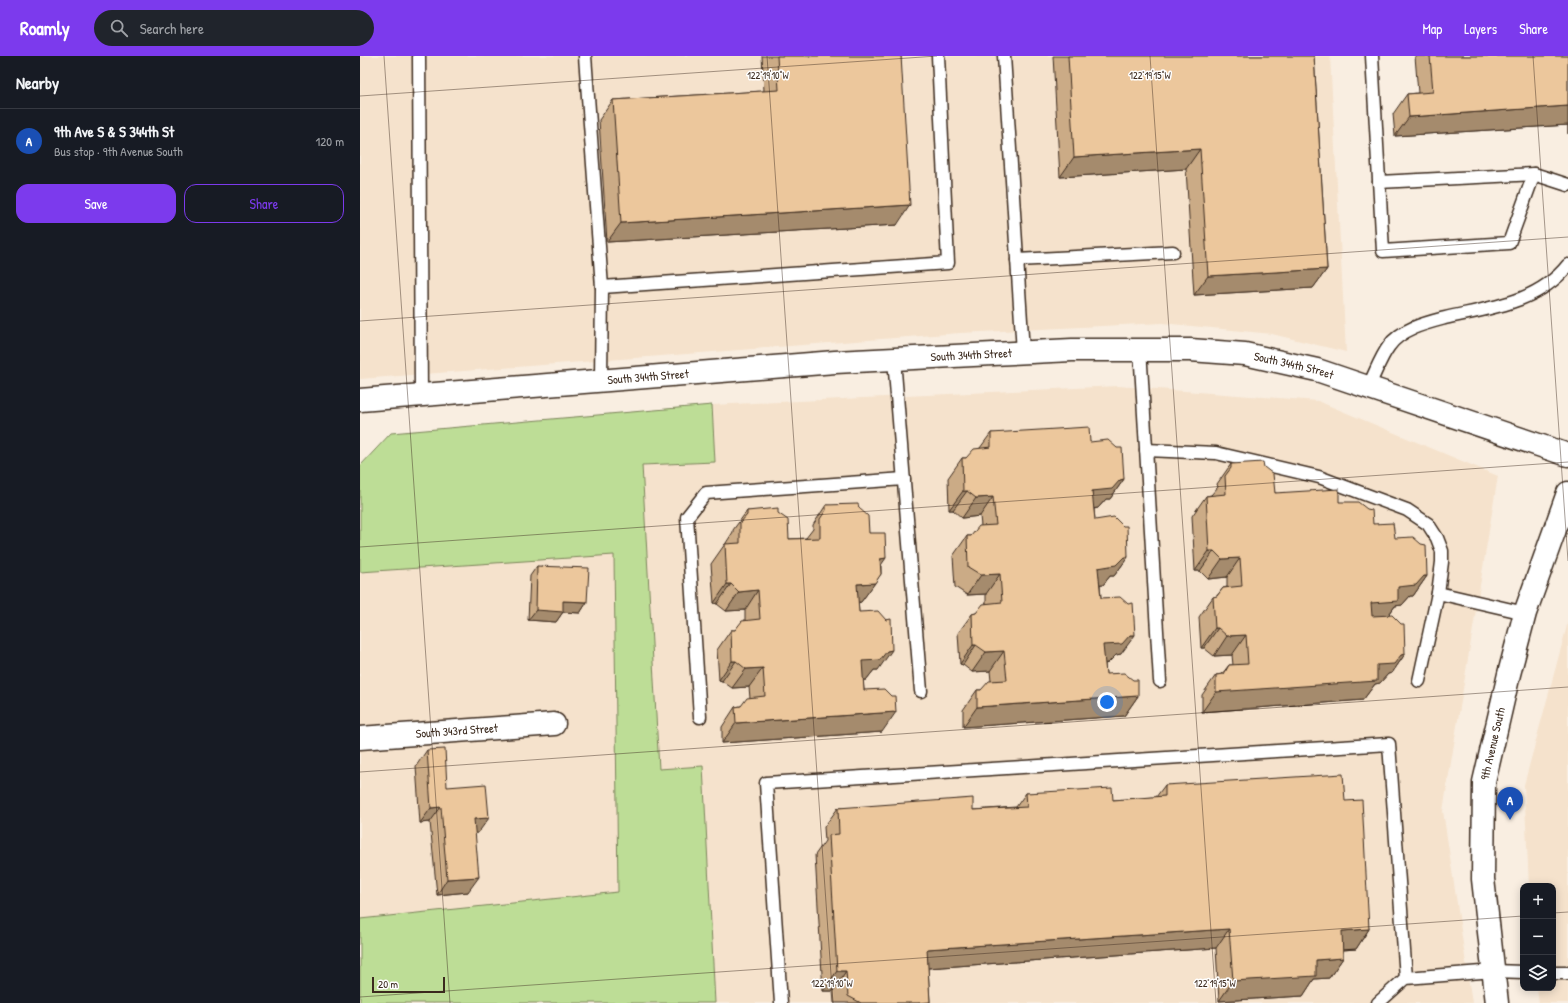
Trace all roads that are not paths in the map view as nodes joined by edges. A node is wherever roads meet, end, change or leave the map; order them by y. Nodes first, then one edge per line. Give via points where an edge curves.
1 (419, 56) edge
2 (585, 56) edge
3 (938, 56) edge
4 (1004, 56) edge
5 (1372, 56) edge
6 (1534, 174) junction
7 (1379, 182) junction
8 (1568, 185) edge
9 (1173, 252) dead end
10 (1017, 260) junction
11 (1568, 265) edge
12 (602, 287) junction
13 (1140, 348) junction
14 (1024, 352) junction
15 (894, 359) junction
16 (601, 380) junction
17 (1368, 387) junction
18 (421, 394) junction
19 (360, 400) edge
20 (1146, 450) junction
21 (1568, 455) edge
22 (904, 479) junction
23 (1568, 493) edge
24 (1438, 593) junction
25 (1525, 613) junction
26 (1160, 681) dead end
27 (1419, 681) dead end
28 (921, 691) dead end
29 (700, 717) dead end
30 (554, 724) dead end
31 (360, 738) edge
32 (1494, 971) junction
33 (1520, 972) edge
34 (1556, 973) edge
35 (1568, 973) edge
36 (1406, 978) junction
37 (781, 1003) edge
38 (1378, 1003) edge
39 (1497, 1003) edge

1 - 18 lane
2 - 12 lane
3 - 12 lane via 948,263
4 - 10 lane
5 - 7 lane
6 - 7 lane
6 - 7 lane via 1509,243 1383,251
6 - 8 lane
9 - 10 lane
10 - 14 lane
11 - 17 lane via 1552,281 1529,296 1514,302 1428,322 1409,330 1389,345
12 - 16 lane
13 - 14 street, South 344th Street
13 - 17 street, South 344th Street via 1245,354 1317,370
13 - 20 lane
14 - 15 street, South 344th Street
15 - 16 street, South 344th Street
15 - 22 lane
16 - 18 street, South 344th Street
17 - 21 street, South 344th Street
18 - 19 street, South 344th Street
20 - 24 lane via 1216,453 1319,477 1407,510 1428,524 1442,551
20 - 26 lane
22 - 28 lane
22 - 29 lane via 706,493 687,517
23 - 25 street, 9th Avenue South
24 - 25 lane
24 - 27 lane
25 - 32 street, 9th Avenue South via 1484,782 1484,879
30 - 31 street, South 343rd Street
32 - 33 lane
32 - 36 lane
32 - 39 street, 9th Avenue South
34 - 35 lane
36 - 37 lane via 1389,744 766,783
36 - 38 lane

